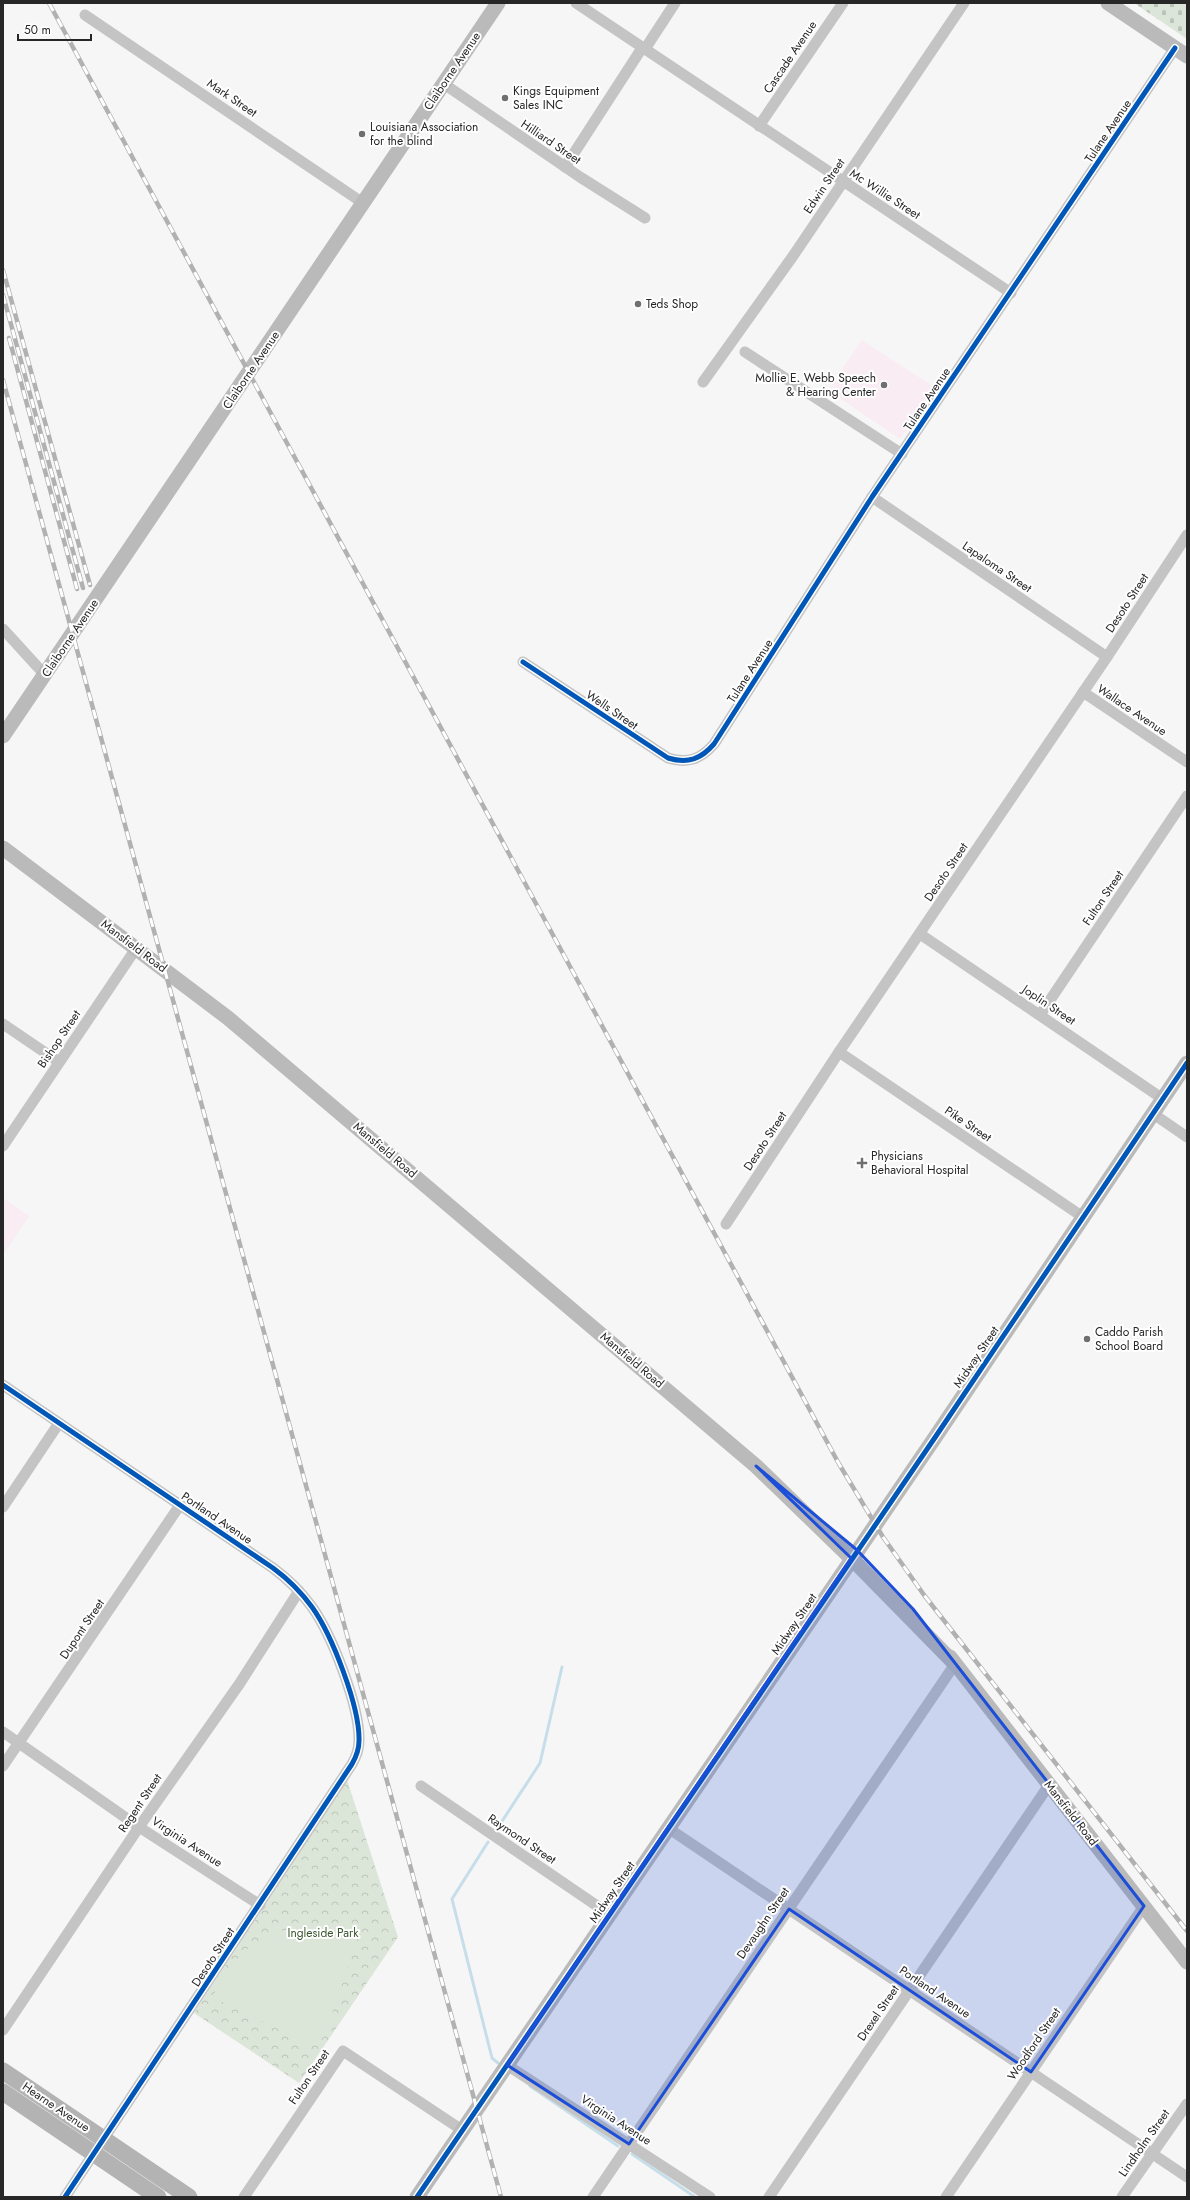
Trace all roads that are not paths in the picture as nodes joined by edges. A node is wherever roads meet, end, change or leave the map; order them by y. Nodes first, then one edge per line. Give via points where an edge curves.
1 (498, 3) edge
2 (576, 3) edge
3 (675, 3) edge
4 (843, 3) edge
5 (964, 3) edge
6 (1108, 3) edge
7 (85, 15) dead end
8 (643, 48) junction
9 (1181, 52) edge
10 (444, 84) junction
11 (759, 126) junction
12 (565, 167) junction
13 (843, 182) junction
14 (363, 204) junction
15 (645, 218) dead end
16 (1011, 293) junction
17 (746, 352) dead end
18 (703, 382) dead end
19 (902, 454) junction
20 (872, 498) junction
21 (1187, 535) edge
22 (3, 629) edge
23 (1107, 657) junction
24 (523, 662) dead end
25 (45, 675) junction
26 (1083, 692) junction
27 (3, 736) edge
28 (695, 760) joint
29 (1187, 762) edge
30 (1187, 796) edge
31 (3, 848) edge
32 (920, 934) junction
33 (137, 947) junction
34 (1040, 1014) junction
35 (3, 1024) edge
36 (839, 1052) junction
37 (59, 1062) junction
38 (1187, 1063) edge
39 (1163, 1099) junction
40 (1152, 1113) junction
41 (1187, 1137) edge
42 (3, 1146) edge
43 (1083, 1217) junction
44 (726, 1224) dead end
45 (3, 1385) edge
46 (59, 1423) junction
47 (180, 1505) junction
48 (3, 1507) edge
49 (854, 1554) junction
50 (299, 1591) junction
51 (955, 1664) junction
52 (356, 1721) joint
53 (3, 1732) edge
54 (18, 1743) junction
55 (3, 1766) edge
56 (1049, 1785) junction
57 (421, 1786) dead end
58 (139, 1827) junction
59 (668, 1828) junction
60 (260, 1905) junction
61 (1144, 1906) junction
62 (789, 1909) junction
63 (609, 1914) junction
64 (1187, 1962) edge
65 (910, 1991) junction
66 (3, 2030) edge
67 (507, 2065) junction
68 (3, 2071) edge
69 (1031, 2072) junction
70 (3, 2092) edge
71 (1187, 2104) edge
72 (462, 2130) junction
73 (105, 2140) junction
74 (629, 2144) junction
75 (1152, 2153) junction
76 (94, 2154) junction
77 (1187, 2177) edge
78 (65, 2197) edge
79 (158, 2197) edge
80 (189, 2197) edge
81 (244, 2197) edge
82 (417, 2197) edge
83 (593, 2197) edge
84 (710, 2197) edge
85 (769, 2197) edge
86 (946, 2197) edge
87 (1122, 2197) edge

1 - 10 street, Claiborne Avenue
2 - 8 street, Mc Willie Street
3 - 8 street
4 - 11 street, Cascade Avenue
5 - 13 street, Edwin Street
6 - 9 street
7 - 14 street, Mark Street
8 - 11 street, Mc Willie Street
8 - 12 street
9 - 16 street, Tulane Avenue
10 - 12 street, Hilliard Street
10 - 14 street, Claiborne Avenue
11 - 13 street, Mc Willie Street
12 - 15 street, Hilliard Street
13 - 16 street, Mc Willie Street
13 - 18 street, Edwin Street
14 - 25 street, Claiborne Avenue
16 - 19 street, Tulane Avenue
17 - 19 street
19 - 20 street, Tulane Avenue
20 - 23 street, Lapaloma Street
20 - 28 street, Tulane Avenue via 714,744
21 - 23 street, Desoto Street
22 - 25 street
23 - 26 street, Desoto Street
24 - 28 street, Wells Street via 664,756 678,761
25 - 27 street, Claiborne Avenue
26 - 29 street, Wallace Avenue
26 - 32 street, Desoto Street
30 - 34 street, Fulton Street
31 - 33 street, Mansfield Road
32 - 34 street, Joplin Street
32 - 36 street, Desoto Street
33 - 37 street, Bishop Street
33 - 49 street, Mansfield Road via 282,1062 772,1477
34 - 39 street, Joplin Street
35 - 37 street
36 - 43 street, Pike Street
36 - 44 street, Desoto Street
37 - 42 street, Bishop Street
38 - 39 street, Midway Street
39 - 40 street, Midway Street
40 - 41 street
40 - 43 street, Midway Street
43 - 49 street, Midway Street
45 - 46 street, Portland Avenue
46 - 47 street, Portland Avenue
46 - 48 street
47 - 50 street, Portland Avenue via 273,1568
47 - 54 street, Dupont Street
49 - 51 street, Mansfield Road via 913,1609
49 - 59 street, Midway Street
50 - 52 street, Portland Avenue via 323,1625 340,1665
50 - 58 street, Regent Street via 240,1683
51 - 56 street, Mansfield Road
51 - 62 street, Devaughn Street
52 - 60 street, Desoto Street via 359,1747 352,1764
53 - 54 street, Virginia Avenue
54 - 55 street, Dupont Street
54 - 58 street, Virginia Avenue
56 - 61 street, Mansfield Road
56 - 65 street, Drexel Street
57 - 63 street, Raymond Street
58 - 60 street, Virginia Avenue
58 - 66 street, Regent Street
59 - 62 street, Portland Avenue
59 - 63 street, Midway Street
60 - 73 street, Desoto Street
61 - 64 street, Mansfield Road
61 - 69 street, Woodford Street
62 - 65 street, Portland Avenue
62 - 74 street, Devaughn Street
63 - 67 street, Midway Street
65 - 69 street, Portland Avenue
65 - 85 street, Drexel Street
67 - 72 street, Midway Street
67 - 74 street, Virginia Avenue
68 - 73 main road, Hearne Avenue
69 - 75 street, Portland Avenue
69 - 86 street, Woodford Street
70 - 76 main road, Hearne Avenue
71 - 75 street, Lindholm Street
72 - 81 street, Fulton Street via 343,2050
72 - 82 street, Midway Street
73 - 76 street, Desoto Street
73 - 80 main road, Hearne Avenue
74 - 83 street, Devaughn Street
74 - 84 street, Virginia Avenue
75 - 77 street, Portland Avenue
75 - 87 street, Lindholm Street
76 - 78 street, Desoto Street
76 - 79 main road, Hearne Avenue

